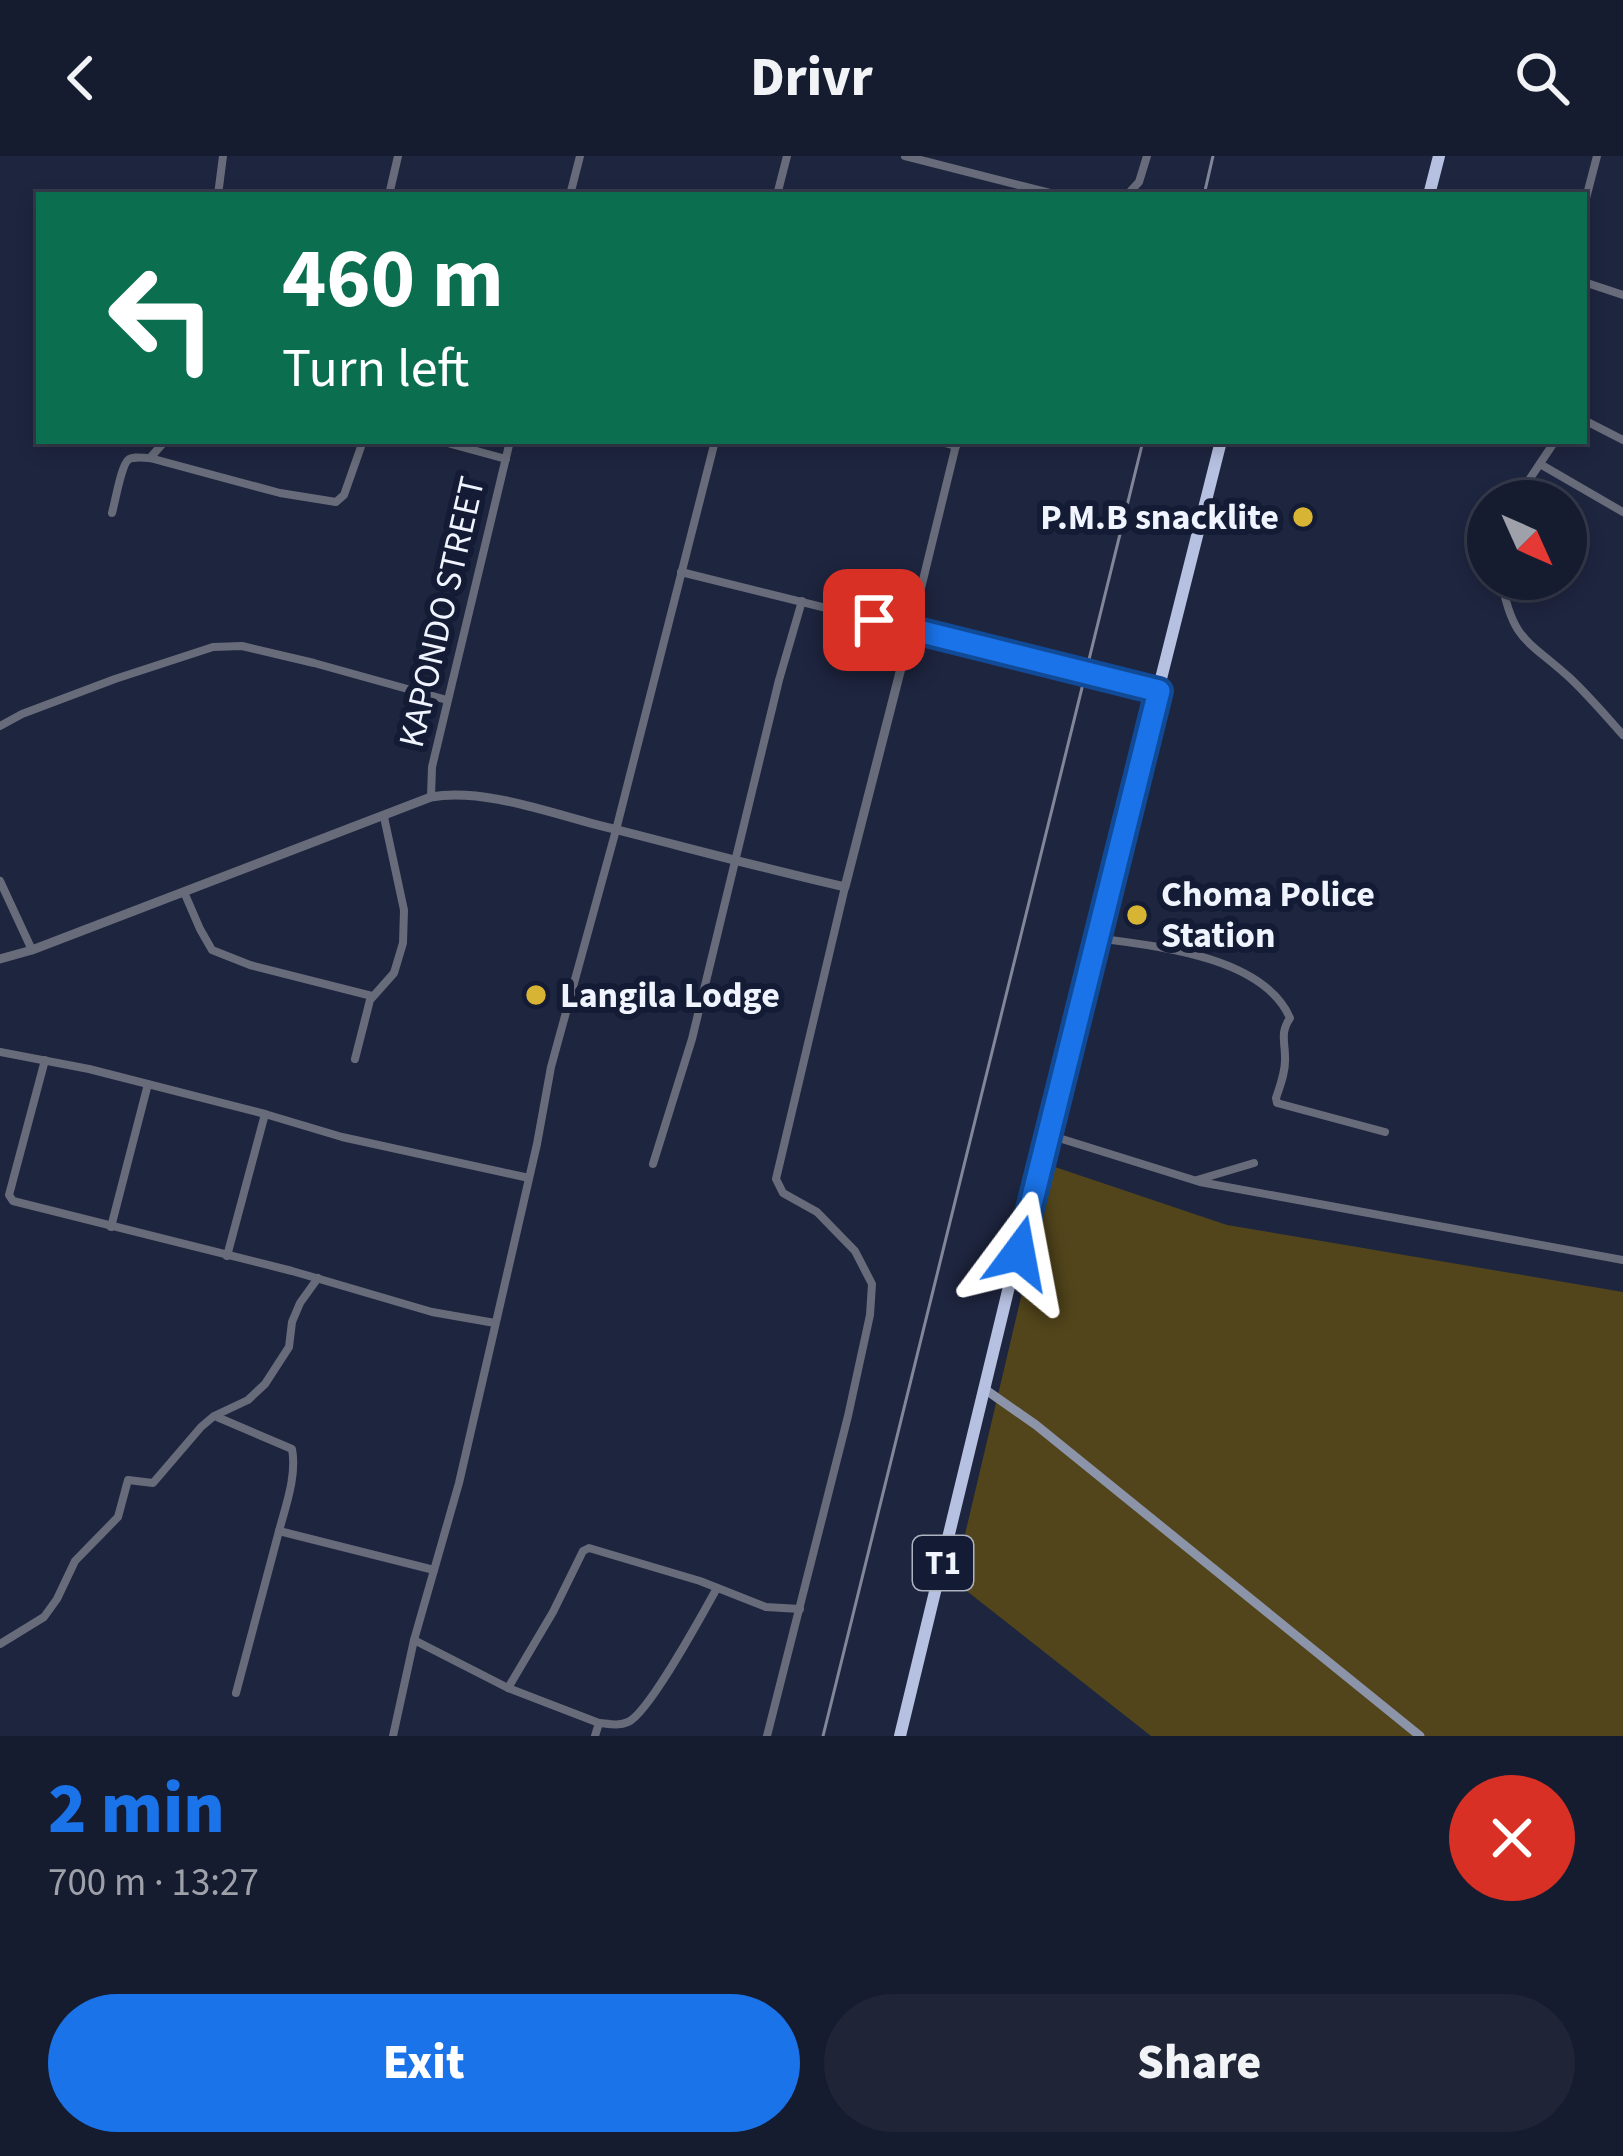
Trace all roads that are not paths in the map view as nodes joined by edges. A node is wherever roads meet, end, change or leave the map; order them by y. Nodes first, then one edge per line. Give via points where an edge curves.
1 (223, 156) edge
2 (398, 156) edge
3 (580, 156) edge
4 (787, 156) edge
5 (905, 156) edge
6 (1147, 156) edge
7 (1439, 156) edge
8 (1597, 156) edge
9 (1019, 191) edge
10 (218, 192) edge
11 (390, 192) edge
12 (571, 192) edge
13 (778, 192) edge
14 (1130, 192) edge
15 (1430, 192) edge
16 (1587, 194) edge
17 (1587, 283) edge
18 (1623, 295) edge
19 (1587, 422) edge
20 (1623, 440) edge
21 (162, 444) edge
22 (362, 444) edge
23 (451, 444) edge
24 (509, 444) edge
25 (714, 444) edge
26 (957, 444) edge
27 (1220, 444) edge
28 (1553, 444) edge
29 (149, 458) junction
30 (506, 459) junction
31 (1540, 464) junction
32 (1529, 480) edge
33 (1623, 512) edge
34 (112, 513) dead end
35 (681, 572) junction
36 (1506, 600) edge
37 (802, 601) junction
38 (910, 629) junction
39 (1159, 691) junction
40 (447, 700) junction
41 (0, 726) edge
42 (1623, 735) edge
43 (431, 797) junction
44 (384, 817) junction
45 (616, 830) junction
46 (735, 860) junction
47 (0, 881) edge
48 (845, 887) junction
49 (184, 892) junction
50 (1096, 938) junction
51 (32, 950) junction
52 (0, 959) edge
53 (372, 997) junction
54 (0, 1052) edge
55 (355, 1059) dead end
56 (45, 1060) junction
57 (148, 1084) junction
58 (265, 1114) junction
59 (1385, 1132) dead end
60 (1046, 1134) junction
61 (1254, 1162) dead end
62 (653, 1164) dead end
63 (529, 1178) junction
64 (1196, 1180) junction
65 (112, 1227) junction
66 (227, 1256) junction
67 (1623, 1260) edge
68 (317, 1278) junction
69 (495, 1323) junction
70 (986, 1390) junction
71 (214, 1416) junction
72 (279, 1531) junction
73 (434, 1570) junction
74 (717, 1588) junction
75 (800, 1609) junction
76 (414, 1640) junction
77 (0, 1643) edge
78 (508, 1688) junction
79 (236, 1693) dead end
80 (599, 1723) junction
81 (392, 1736) edge
82 (595, 1736) edge
83 (767, 1736) edge
84 (900, 1736) edge
85 (1420, 1736) edge

1 - 10 street
2 - 11 street
3 - 12 street
4 - 13 street
5 - 9 street
6 - 14 street
7 - 15 highway
8 - 16 street
17 - 18 street
19 - 20 street
21 - 29 street
22 - 29 street via 336,502
23 - 30 street
24 - 30 street, KAPONDO STREET
25 - 35 street
26 - 38 street
27 - 39 highway, T1
28 - 31 street
29 - 34 street via 127,462
30 - 40 street, KAPONDO STREET
31 - 32 street
31 - 33 street
35 - 37 street
35 - 45 street
36 - 42 street via 1524,640
37 - 38 street
37 - 46 street
38 - 39 street
38 - 48 street
39 - 50 highway, T1
40 - 41 street via 278,654 213,647
40 - 43 street, KAPONDO STREET
43 - 44 street
43 - 45 street via 464,794
44 - 49 street
44 - 53 street via 404,910 403,944 394,973
45 - 46 street
45 - 63 street
46 - 48 street
46 - 62 street
47 - 51 street
48 - 75 street via 776,1179 855,1251 872,1284
49 - 51 street
49 - 53 street via 212,950
50 - 59 street via 1211,960 1261,982 1290,1018 1277,1103
50 - 60 highway, T1
51 - 52 street
53 - 55 street
54 - 56 street
56 - 57 street
56 - 65 street via 10,1199
57 - 58 street
57 - 65 street
58 - 63 street
58 - 66 street
60 - 64 street
60 - 70 highway, T1
61 - 64 street
63 - 69 street
64 - 67 street
65 - 66 street
66 - 68 street
68 - 69 street
68 - 71 street via 265,1384
69 - 73 street
70 - 84 highway, T1
70 - 85 main road
71 - 72 street via 295,1454
71 - 77 street via 153,1483 128,1480 118,1517 75,1562 44,1617
72 - 73 street
72 - 79 street
73 - 76 street
74 - 75 street
74 - 78 street via 584,1551
74 - 80 street via 634,1719
75 - 83 street
76 - 78 street
76 - 81 street
78 - 80 street
80 - 82 street

